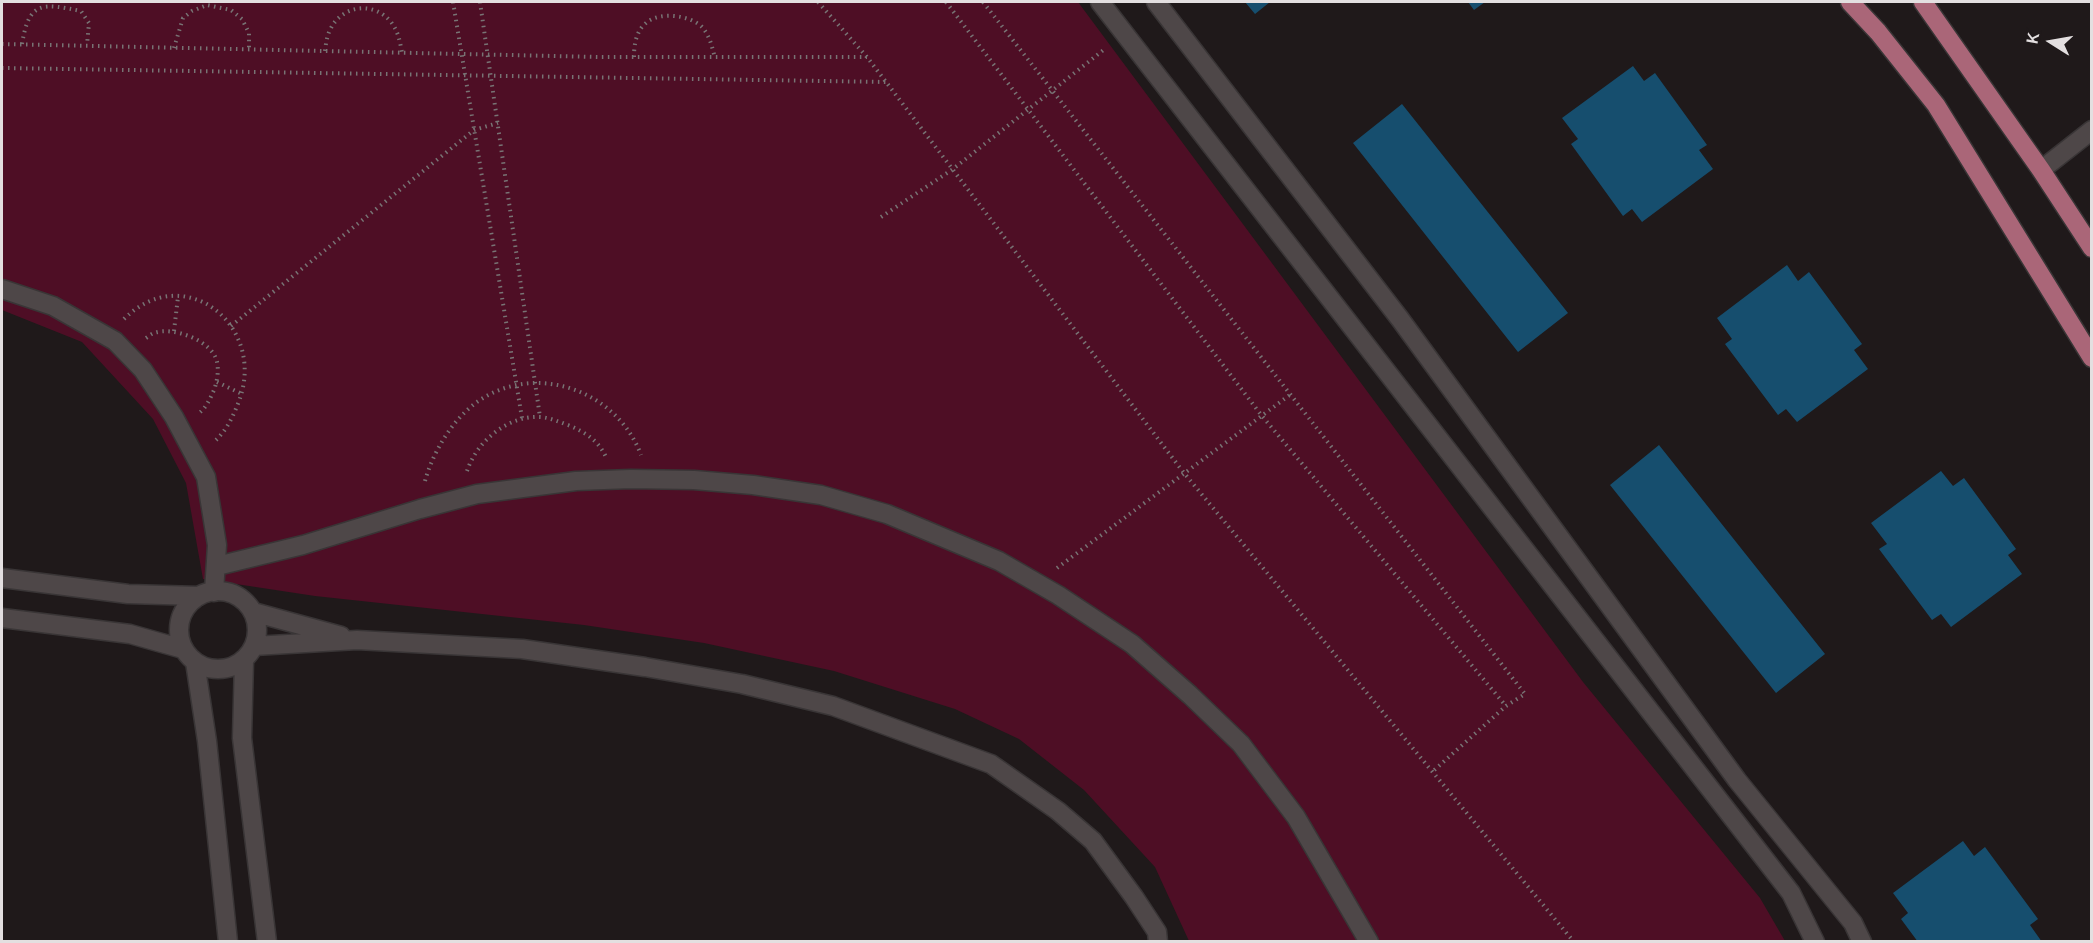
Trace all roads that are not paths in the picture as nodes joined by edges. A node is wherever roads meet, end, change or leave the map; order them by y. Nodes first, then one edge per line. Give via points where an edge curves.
1 (1100, 2) edge
2 (1156, 2) edge
3 (1850, 2) edge
4 (1923, 2) edge
5 (2091, 130) edge
6 (2040, 170) junction
7 (2091, 248) edge
8 (2, 289) edge
9 (2091, 358) edge
10 (217, 566) junction
11 (2, 578) edge
12 (207, 594) junction
13 (253, 612) junction
14 (2, 618) edge
15 (357, 640) junction
16 (249, 653) junction
17 (189, 656) junction
18 (1853, 923) junction
19 (228, 942) edge
20 (267, 942) edge
21 (1158, 942) edge
22 (1369, 942) edge
23 (1815, 942) edge
24 (1862, 942) edge
25 (1868, 942) edge

1 - 23 street via 1791,893
2 - 18 street via 1400,319 1737,780
3 - 9 main road via 1936,105
4 - 6 main road
5 - 6 street
6 - 7 main road
8 - 10 street via 53,306 115,341 143,370 179,425 206,477
10 - 12 street
10 - 22 street via 477,494 576,481 694,480 753,485 821,495 887,514 999,561 1037,583 1132,644 1190,694 1241,744 1296,817
11 - 12 street via 128,594
12 - 13 street via 225,591 241,598
12 - 17 street via 192,600 182,615 178,632
13 - 15 street
13 - 16 street via 257,628
14 - 17 street via 130,634
15 - 16 street
15 - 21 street via 522,649 732,682 833,706 981,760 1093,840 1156,932
16 - 17 street via 228,669 211,669
16 - 20 street via 242,738
17 - 19 street via 207,741
18 - 24 street
18 - 25 street

